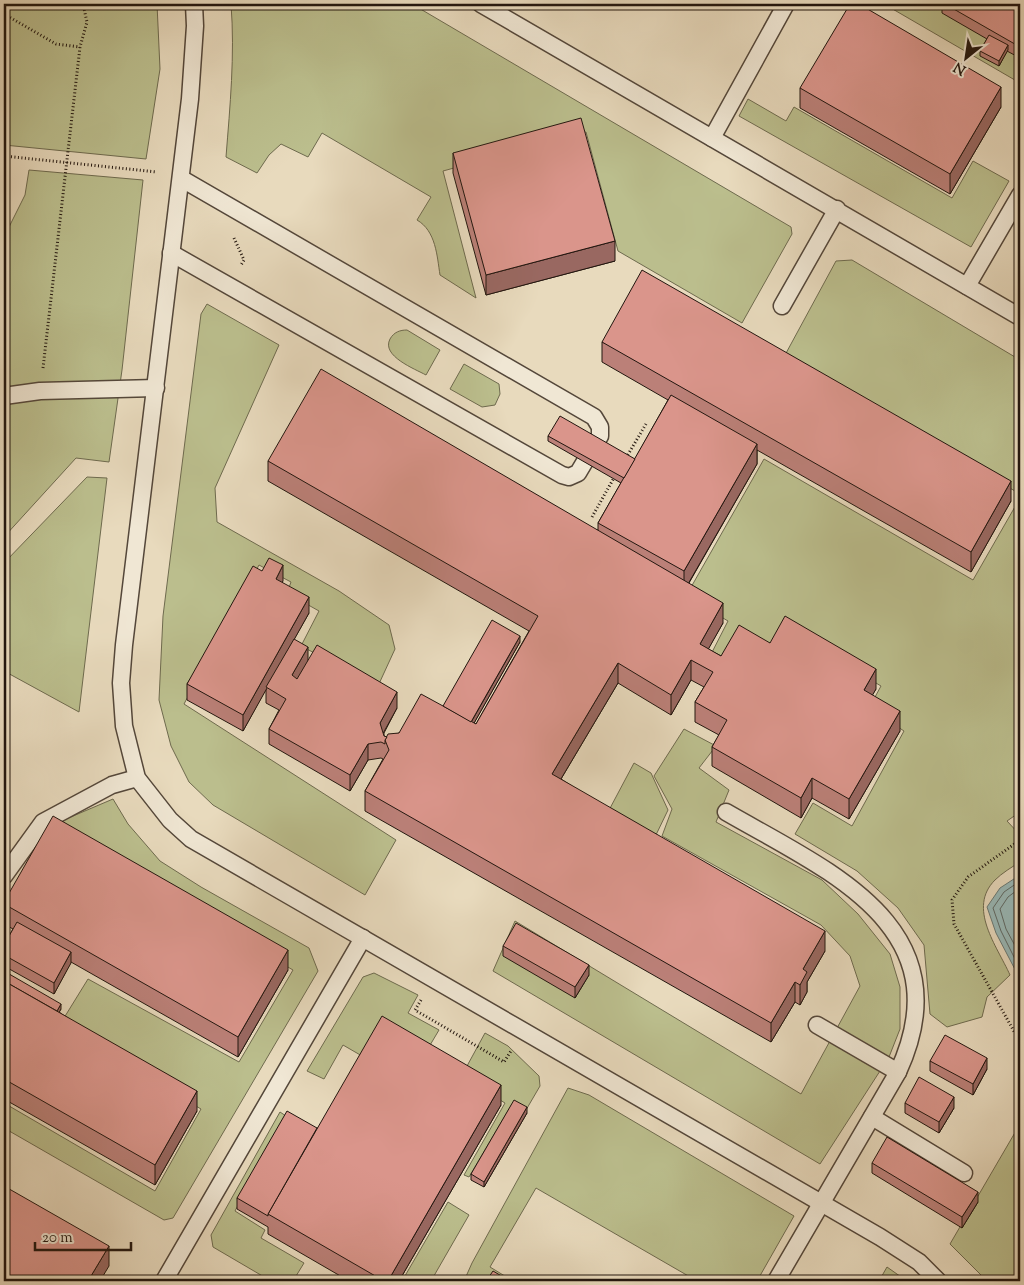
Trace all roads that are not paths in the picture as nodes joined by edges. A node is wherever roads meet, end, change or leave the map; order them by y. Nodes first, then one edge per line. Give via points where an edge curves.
1 (194, 4) edge
2 (481, 4) edge
3 (786, 4) edge
4 (712, 138) junction
5 (182, 179) junction
6 (1020, 195) edge
7 (837, 209) junction
8 (171, 253) junction
9 (968, 286) junction
10 (782, 306) dead end
11 (1020, 317) edge
12 (156, 388) junction
13 (4, 396) edge
14 (137, 778) junction
15 (726, 812) dead end
16 (4, 876) edge
17 (363, 938) junction
18 (817, 1025) dead end
19 (898, 1072) junction
20 (872, 1117) junction
21 (964, 1173) dead end
22 (821, 1203) junction
23 (164, 1281) edge
24 (776, 1281) edge
25 (938, 1281) edge

1 - 5 lane via 196,26
2 - 4 lane
3 - 4 lane
4 - 7 lane
5 - 8 lane
5 - 8 lane via 594,417 600,427 600,436 578,473 569,477 562,475
6 - 9 lane
7 - 9 lane
7 - 10 lane
8 - 12 lane
9 - 11 lane
12 - 13 lane via 40,391
12 - 14 lane via 121,683 124,726
14 - 16 lane via 112,785 43,822
14 - 17 lane via 170,820 191,839
15 - 19 lane via 852,887 894,931 908,954 914,986 915,1019 910,1046
17 - 22 lane
17 - 23 lane
18 - 19 lane
19 - 20 lane
20 - 21 lane
20 - 22 lane
22 - 24 lane
22 - 25 lane via 919,1262

